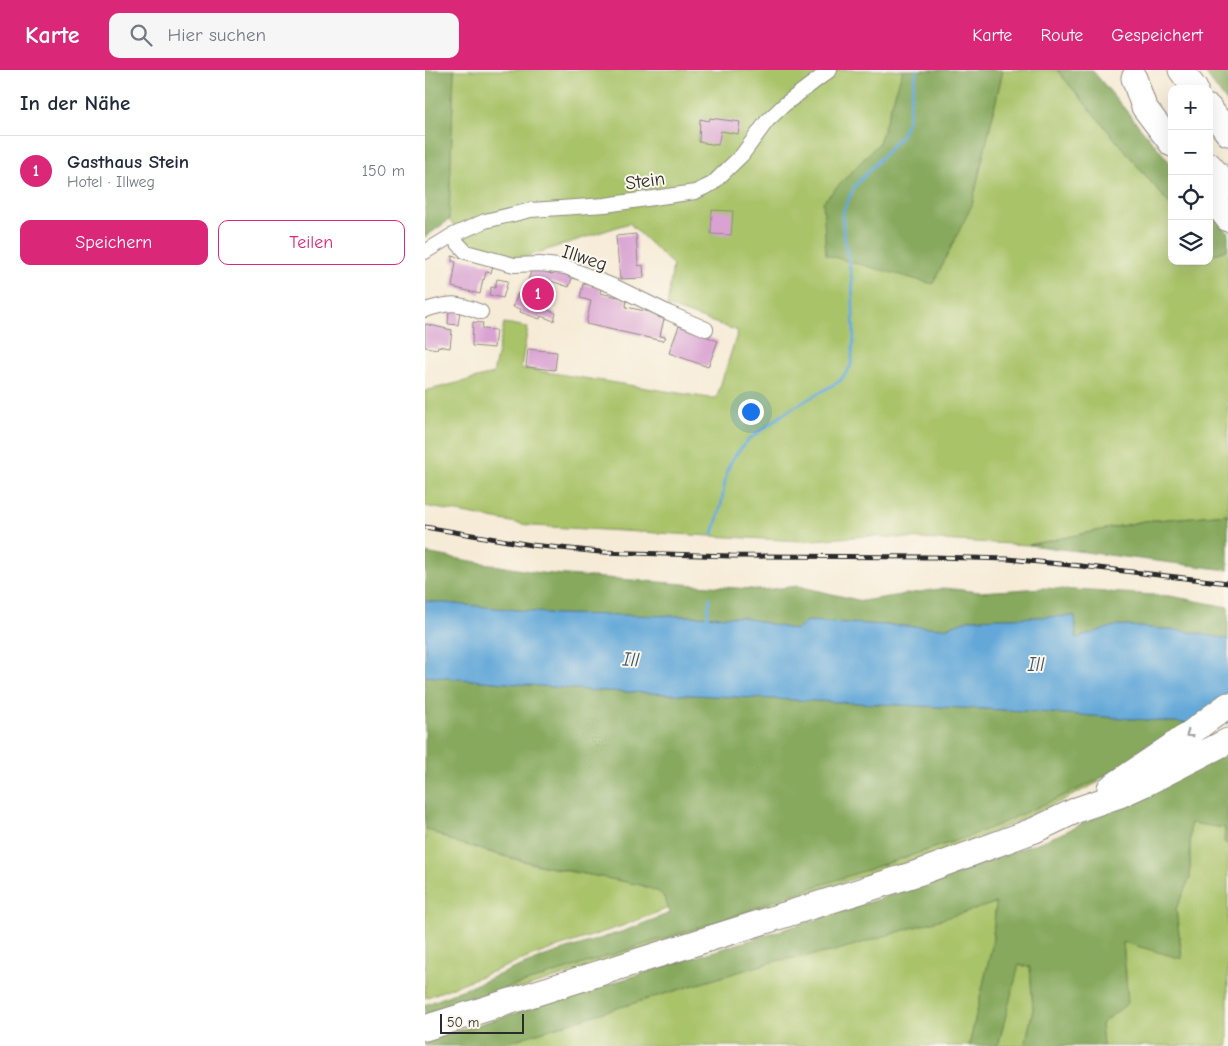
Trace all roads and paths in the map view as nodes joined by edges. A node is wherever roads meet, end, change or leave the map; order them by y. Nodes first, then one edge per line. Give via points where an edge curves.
1 (830, 70) edge
2 (1181, 70) edge
3 (1131, 74) edge
4 (1192, 85) edge
5 (1168, 117) edge
6 (1168, 139) edge
7 (1213, 170) edge
8 (1228, 187) edge
9 (1213, 199) edge
10 (1228, 219) edge
11 (451, 236) junction
12 (425, 252) edge
13 (425, 310) edge
14 (481, 312) dead end
15 (706, 329) dead end
16 (1228, 705) edge
17 (1228, 741) edge
18 (1079, 809) junction
19 (425, 1028) edge

1 - 11 street, Stein via 785,104 742,155 712,184 695,192 605,205 531,210 485,221
2 - 4 highway
3 - 5 highway
3 - 6 highway via 1144,107
7 - 8 highway
9 - 10 highway
11 - 12 street, Stein
11 - 15 street, Illweg via 466,252 513,265 566,267
13 - 14 street via 451,303
16 -> 18 highway
17 - 18 highway via 1120,795
18 - 19 highway via 1035,830 921,872

